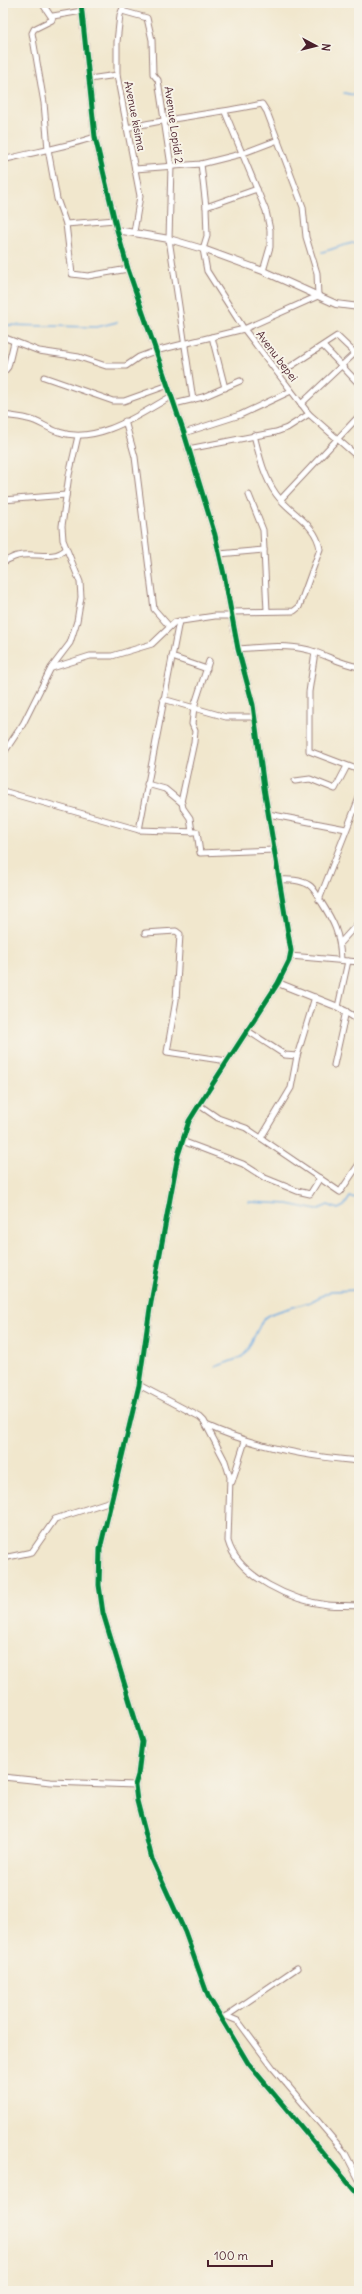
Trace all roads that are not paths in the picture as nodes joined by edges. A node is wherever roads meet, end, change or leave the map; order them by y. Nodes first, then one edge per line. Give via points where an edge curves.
1 (42, 3) edge
2 (81, 3) edge
3 (125, 3) edge
4 (122, 11) junction
5 (82, 12) junction
6 (52, 18) junction
7 (118, 75) junction
8 (89, 79) junction
9 (225, 112) junction
10 (162, 120) junction
11 (126, 128) junction
12 (95, 137) junction
13 (278, 140) junction
14 (48, 149) junction
15 (241, 154) junction
16 (3, 160) edge
17 (201, 164) junction
18 (171, 166) junction
19 (135, 169) junction
20 (257, 189) junction
21 (206, 207) junction
22 (115, 220) junction
23 (66, 224) junction
24 (117, 230) junction
25 (134, 232) junction
26 (169, 239) junction
27 (203, 249) junction
28 (128, 269) junction
29 (263, 272) junction
30 (318, 296) junction
31 (359, 307) edge
32 (244, 329) junction
33 (3, 337) edge
34 (212, 337) junction
35 (14, 342) junction
36 (183, 345) junction
37 (324, 346) junction
38 (155, 351) junction
39 (357, 355) edge
40 (342, 366) junction
41 (3, 373) edge
42 (279, 374) junction
43 (44, 377) dead end
44 (240, 381) dead end
45 (359, 384) edge
46 (166, 386) junction
47 (225, 388) junction
48 (291, 391) junction
49 (170, 397) junction
50 (193, 400) junction
51 (174, 404) junction
52 (301, 404) junction
53 (310, 414) junction
54 (3, 415) edge
55 (359, 416) edge
56 (125, 421) junction
57 (184, 433) junction
58 (254, 435) junction
59 (78, 436) junction
60 (337, 439) junction
61 (188, 449) junction
62 (359, 458) edge
63 (66, 495) junction
64 (248, 495) dead end
65 (281, 499) junction
66 (3, 500) edge
67 (66, 549) junction
68 (264, 550) junction
69 (219, 554) junction
70 (3, 562) edge
71 (267, 612) junction
72 (231, 614) junction
73 (179, 621) junction
74 (169, 626) junction
75 (238, 649) junction
76 (315, 652) junction
77 (172, 658) junction
78 (210, 661) dead end
79 (359, 667) edge
80 (51, 668) junction
81 (207, 669) junction
82 (163, 699) junction
83 (194, 707) junction
84 (255, 717) junction
85 (3, 754) edge
86 (347, 766) junction
87 (359, 770) edge
88 (295, 781) dead end
89 (147, 784) junction
90 (3, 791) edge
91 (359, 798) edge
92 (181, 802) junction
93 (268, 814) junction
94 (346, 829) junction
95 (139, 830) junction
96 (192, 832) junction
97 (274, 850) junction
98 (279, 880) junction
99 (319, 900) junction
100 (359, 922) edge
101 (145, 933) dead end
102 (340, 943) junction
103 (290, 956) junction
104 (341, 960) junction
105 (348, 961) junction
106 (359, 962) edge
107 (278, 983) junction
108 (315, 997) junction
109 (338, 1007) junction
110 (346, 1011) junction
111 (359, 1020) edge
112 (248, 1031) junction
113 (298, 1056) junction
114 (227, 1061) junction
115 (334, 1065) dead end
116 (199, 1105) junction
117 (261, 1138) junction
118 (182, 1141) junction
119 (359, 1164) edge
120 (320, 1178) junction
121 (139, 1385) junction
122 (206, 1425) junction
123 (245, 1441) junction
124 (359, 1461) edge
125 (231, 1485) junction
126 (111, 1501) junction
127 (3, 1555) edge
128 (359, 1606) edge
129 (3, 1777) edge
130 (135, 1785) junction
131 (297, 1968) dead end
132 (226, 2016) junction
133 (221, 2020) junction
134 (359, 2180) edge
135 (359, 2196) edge

1 - 6 street
2 - 5 street
3 - 4 street, Avenue kisima
4 - 7 street, Avenue kisima via 117,42
4 - 10 street, Avenue Lopidi 2 via 147,18 152,40 152,74 158,80
5 - 6 street
5 - 8 street
6 - 14 street via 32,32 44,102
7 - 8 street
7 - 11 street, Avenue kisima
8 - 12 street
9 - 10 street
9 - 13 street via 262,104
9 - 15 street
10 - 11 street
10 - 18 street, Avenue Lopidi 2
11 - 19 street, Avenue kisima
12 - 14 street via 65,147
12 - 22 street
13 - 15 street
13 - 30 street via 303,207 306,238 317,273
14 - 16 street
14 - 23 street via 57,199
15 - 17 street
15 - 20 street
17 - 18 street
17 - 21 street
18 - 19 street
18 - 26 street, Avenue Lopidi 2
19 - 25 street, Avenue kisima via 140,196
20 - 21 street
20 - 29 street via 270,230 270,247
21 - 27 street via 207,236
22 - 23 street
22 - 24 street
23 - 28 street via 72,274 88,276
24 - 25 street
24 - 28 street
25 - 26 street
26 - 27 street
26 - 36 street, Avenue Lopidi 2
27 - 29 street
27 - 32 street, Avenu bepei via 207,271
28 - 38 street
29 - 30 street
30 - 31 street via 336,304
30 - 32 street
32 - 34 street
32 - 42 street, Avenu bepei
33 - 35 street
34 - 36 street
34 - 47 street
35 - 38 street via 32,349 106,366 126,366 139,357
35 - 41 street via 8,367
36 - 38 street
36 - 50 street, Avenue Lopidi 2
37 - 39 street via 337,336
37 - 40 street
37 - 42 street
38 - 46 street
39 - 40 street
40 - 45 street
40 - 52 street
42 - 48 street, Avenu bepei
43 - 46 street via 113,401 124,401
44 - 47 street
46 - 49 street
47 - 50 street
48 - 52 street, Avenu bepei
48 - 57 street via 240,416
49 - 51 street
49 - 56 street
50 - 51 street
51 - 57 street
52 - 53 street, Avenu bepei
53 - 58 street via 287,428
53 - 60 street, Avenu bepei
54 - 59 street via 28,418 58,432
55 - 60 street
56 - 59 street via 92,434
56 - 74 street via 135,457 154,609
57 - 61 street
58 - 61 street
58 - 65 street via 262,464 276,494
59 - 63 street
60 - 62 street, Avenu bepei
60 - 65 street
61 - 69 street
63 - 66 street
63 - 67 street via 62,526
64 - 68 street via 263,530
65 - 71 street via 312,528 320,549 299,607 294,611
67 - 70 street via 59,555 18,555
67 - 80 street via 80,582 81,597 70,643
68 - 69 street
68 - 71 street
69 - 72 street
71 - 72 street
72 - 73 street
72 - 75 street
73 - 74 street
73 - 77 street
74 - 80 street via 152,644 138,649 112,656 90,656
75 - 76 street via 272,646
75 - 84 street
76 - 79 street via 335,662
76 - 86 street via 309,692 309,750
77 - 81 street
77 - 82 street
78 - 81 street
80 - 85 street via 23,724
81 - 83 street
82 - 83 street
82 - 89 street
83 - 84 street via 226,717
83 - 92 street via 194,742
84 - 93 street
86 - 87 street
86 - 88 street via 335,789 310,779
89 - 92 street via 165,789
89 - 95 street
90 - 95 street
91 - 94 street
92 - 96 street via 190,818
93 - 94 street
93 - 97 street
94 - 99 street
95 - 96 street
96 - 97 street via 197,832 200,853
97 - 98 street
98 - 99 street via 288,879 309,884
98 - 103 street
99 - 102 street via 331,916
100 - 102 street
101 - 114 street via 176,931 180,934 176,1000 167,1052
102 - 104 street
103 - 104 street
103 - 107 street
104 - 105 street
105 - 106 street
105 - 109 street
107 - 108 street
107 - 112 street
108 - 109 street
108 - 113 street
109 - 110 street
110 - 111 street
110 - 115 street
112 - 113 street via 285,1055
112 - 114 street
113 - 117 street via 291,1088
114 - 116 street
116 - 117 street via 218,1118 246,1128
116 - 118 street via 189,1121
117 - 120 street
118 - 120 street via 243,1164 265,1178 297,1191 310,1194
118 - 121 street via 150,1308
119 - 120 street via 340,1192
121 - 122 street via 200,1417
121 - 126 street
122 - 123 street
122 - 125 street via 225,1460
123 - 124 street via 322,1458
123 - 125 street
125 - 128 street via 228,1541 230,1550 243,1568 275,1588 311,1602 329,1606
126 - 127 street via 55,1519 32,1552 8,1557
126 - 130 street via 100,1549 99,1585 103,1613 142,1742
129 - 130 street via 51,1782
130 - 133 street via 152,1859 185,1932 208,1996
131 - 132 street
132 - 133 street
132 - 134 street via 238,2021 273,2068 345,2153
133 - 135 street via 248,2063 271,2093

